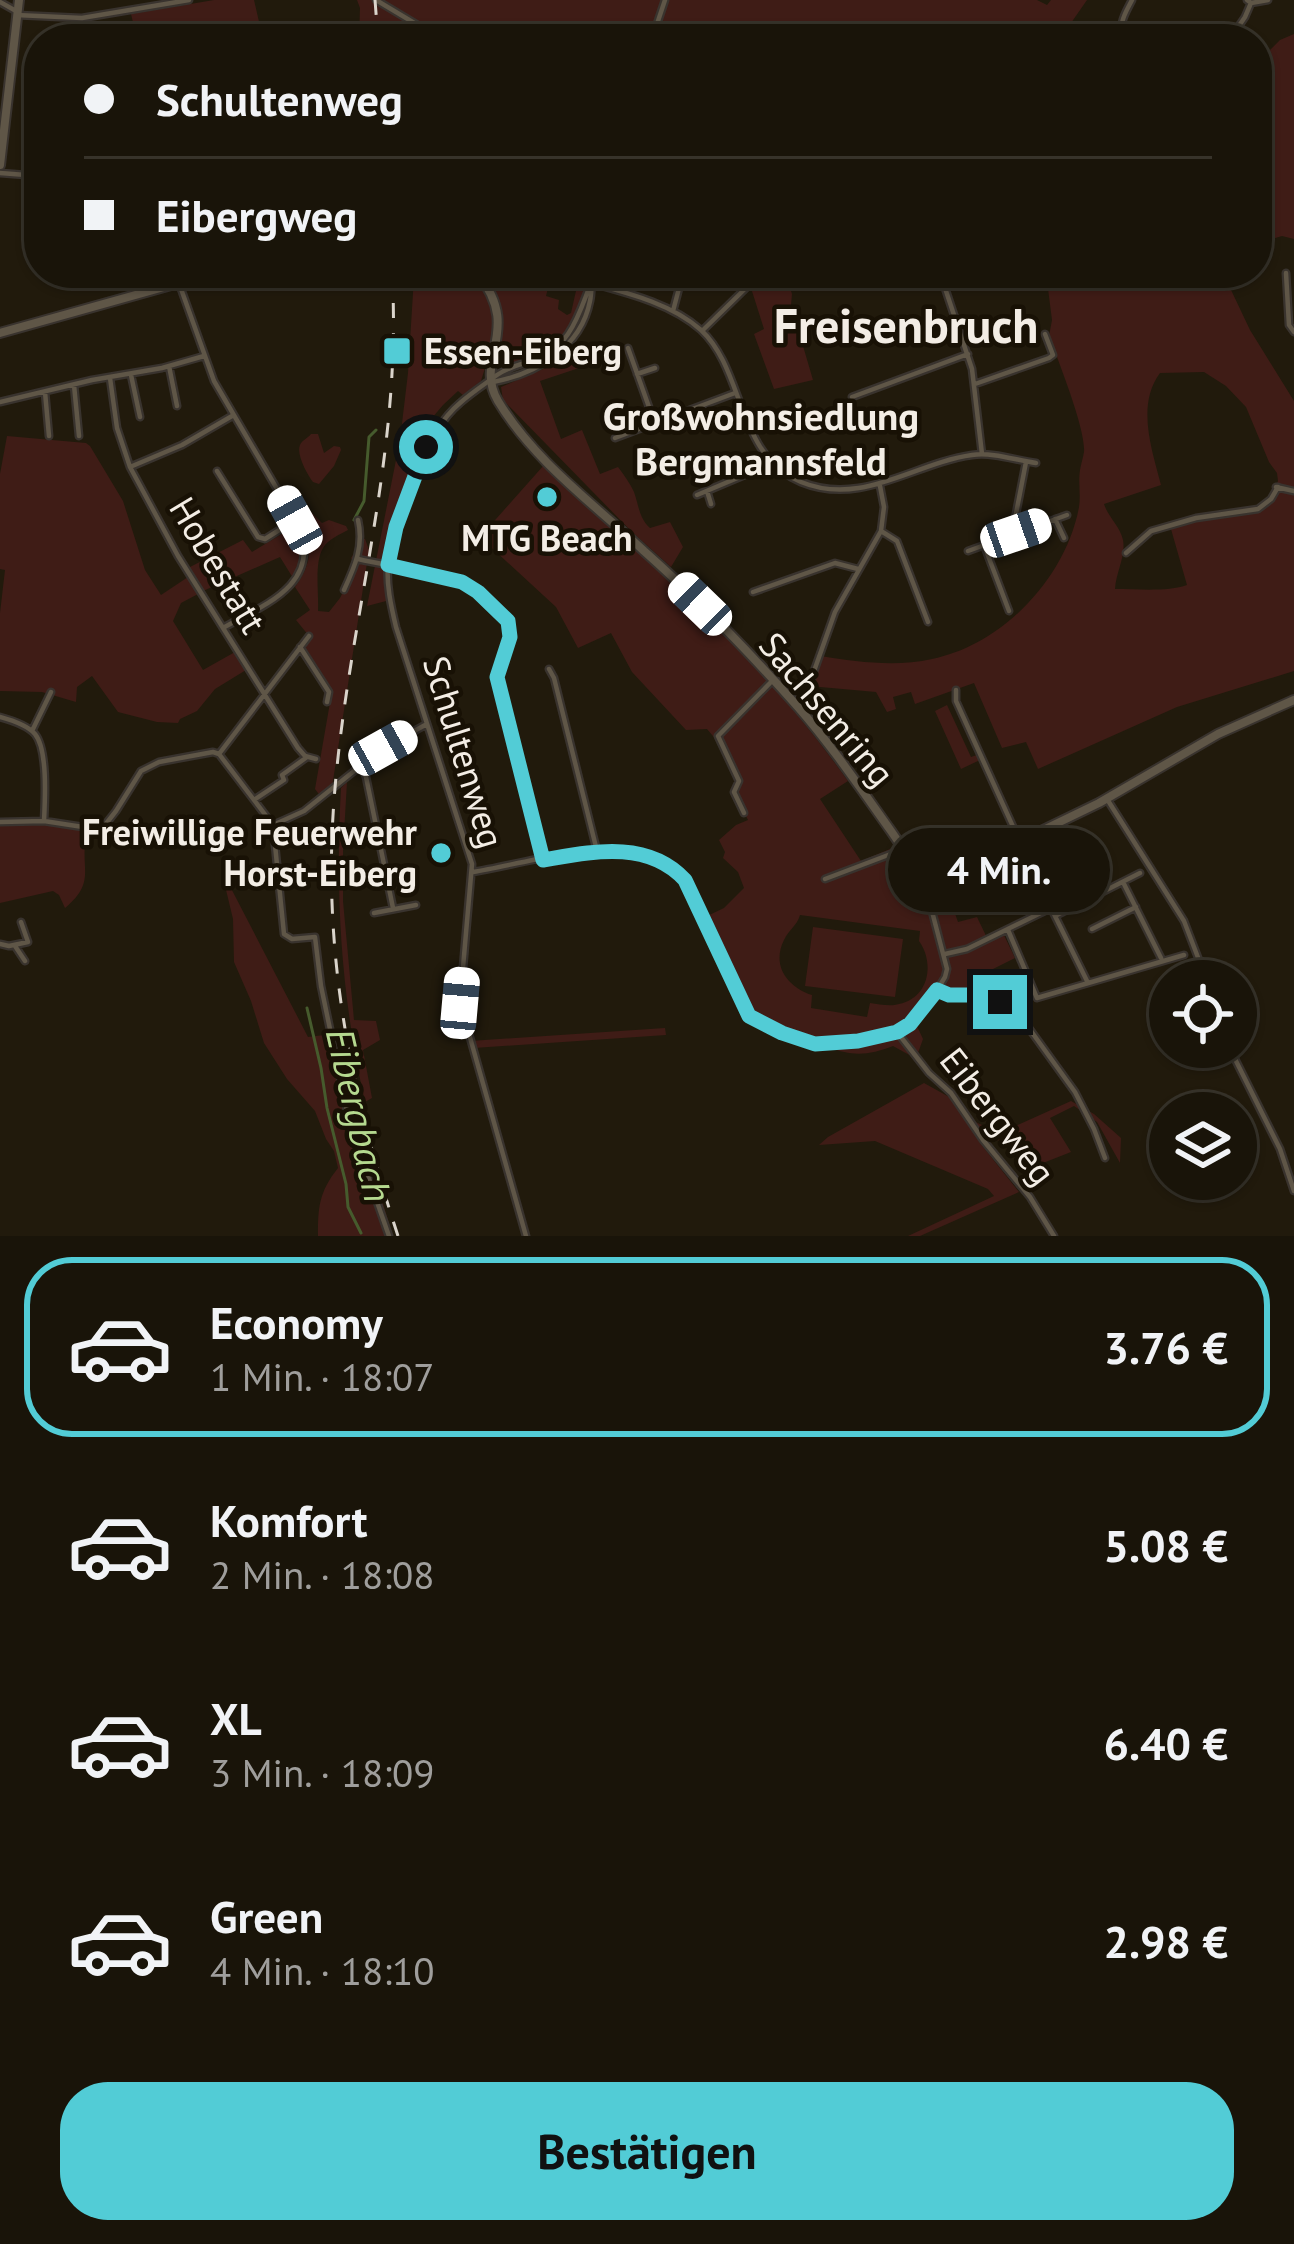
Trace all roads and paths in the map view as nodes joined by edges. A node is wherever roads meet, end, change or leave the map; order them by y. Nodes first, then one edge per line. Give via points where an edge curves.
1 (19, 0) edge
2 (189, 0) edge
3 (376, 0) edge
4 (1268, 0) edge
5 (0, 2) edge
6 (1249, 2) edge
7 (17, 13) junction
8 (415, 24) edge
9 (2, 130) edge
10 (1, 146) edge
11 (0, 169) edge
12 (1286, 273) dead end
13 (166, 288) edge
14 (181, 288) edge
15 (488, 288) edge
16 (589, 288) edge
17 (606, 288) edge
18 (679, 288) edge
19 (747, 288) edge
20 (945, 288) edge
21 (673, 311) junction
22 (702, 331) junction
23 (1294, 332) edge
24 (0, 334) edge
25 (1046, 334) dead end
26 (628, 348) dead end
27 (968, 354) junction
28 (203, 356) junction
29 (169, 366) junction
30 (655, 368) dead end
31 (637, 374) junction
32 (131, 375) junction
33 (110, 378) junction
34 (490, 382) junction
35 (975, 384) junction
36 (74, 385) junction
37 (45, 392) junction
38 (735, 393) junction
39 (852, 397) dead end
40 (0, 402) edge
41 (177, 406) dead end
42 (232, 416) junction
43 (140, 417) dead end
44 (655, 424) junction
45 (49, 436) dead end
46 (79, 436) dead end
47 (615, 438) dead end
48 (982, 454) junction
49 (1026, 461) junction
50 (772, 463) junction
51 (1036, 463) dead end
52 (130, 467) junction
53 (218, 471) dead end
54 (880, 485) junction
55 (706, 491) junction
56 (1294, 491) edge
57 (697, 495) dead end
58 (711, 504) dead end
59 (1067, 515) dead end
60 (1055, 519) junction
61 (295, 520) junction
62 (358, 520) dead end
63 (881, 531) junction
64 (1016, 533) junction
65 (1064, 538) dead end
66 (984, 545) junction
67 (968, 551) dead end
68 (1126, 553) dead end
69 (358, 559) junction
70 (388, 565) junction
71 (858, 569) junction
72 (344, 590) dead end
73 (753, 592) dead end
74 (1010, 610) dead end
75 (928, 622) dead end
76 (223, 628) junction
77 (309, 636) dead end
78 (300, 647) junction
79 (549, 669) dead end
80 (773, 680) junction
81 (956, 690) dead end
82 (51, 692) dead end
83 (265, 693) junction
84 (1294, 700) edge
85 (327, 702) dead end
86 (795, 704) junction
87 (0, 717) edge
88 (427, 724) junction
89 (32, 731) junction
90 (219, 754) junction
91 (307, 757) junction
92 (316, 759) dead end
93 (361, 765) junction
94 (1107, 799) junction
95 (254, 800) junction
96 (744, 813) dead end
97 (44, 820) junction
98 (0, 822) edge
99 (273, 825) junction
100 (1020, 842) junction
101 (904, 849) junction
102 (597, 850) junction
103 (543, 860) junction
104 (473, 872) junction
105 (1140, 873) dead end
106 (825, 879) dead end
107 (929, 882) junction
108 (1123, 882) junction
109 (416, 905) dead end
110 (1136, 907) junction
111 (393, 908) junction
112 (1053, 912) junction
113 (374, 913) dead end
114 (21, 922) dead end
115 (1092, 928) dead end
116 (1008, 930) junction
117 (0, 944) edge
118 (15, 945) junction
119 (945, 954) junction
120 (1184, 955) dead end
121 (1162, 960) joint
122 (1200, 960) edge
123 (25, 961) dead end
124 (1149, 964) edge
125 (1088, 983) junction
126 (937, 990) junction
127 (897, 1032) junction
128 (1240, 1068) edge
129 (1105, 1158) dead end
130 (1294, 1191) edge
131 (388, 1236) edge
132 (526, 1236) edge
133 (1054, 1236) edge

1 - 7 street
2 - 7 street via 82,18
3 - 8 street
4 - 6 street
5 - 7 street
7 - 9 street
9 - 10 street
10 - 11 street
12 - 23 street
13 - 24 street
14 - 28 street
15 - 34 street via 499,316
16 - 34 street, Schultenweg via 562,342
17 - 21 street
18 - 21 street
19 - 22 street
20 - 27 street
21 - 22 street
22 - 38 street
25 - 35 street via 1053,356
26 - 31 street
27 - 35 street
27 - 39 street
28 - 29 street
28 - 42 street
29 - 32 street
29 - 41 street
30 - 31 street
31 - 44 street
32 - 33 street
32 - 43 street
33 - 36 street
33 - 52 street, Hobestatt
34 - 70 street, Schultenweg via 433,434
34 - 80 street, Sachsenring via 527,442
35 - 48 street
36 - 37 street
36 - 46 street
37 - 40 street
37 - 45 street
38 - 44 street
38 - 50 street
42 - 52 street
42 - 61 street
44 - 47 street
48 - 49 street
48 - 54 street
49 - 51 street
49 - 64 street
50 - 54 street via 817,487
50 - 55 street
52 - 76 street, Hobestatt
53 - 61 street via 258,537
54 - 63 street
55 - 57 street
55 - 58 street
56 - 68 street via 1277,487 1258,509 1151,531
59 - 60 street
60 - 64 street
60 - 65 street
61 - 76 street via 306,552 298,576
62 - 69 street
63 - 71 street
63 - 75 street via 897,541
64 - 66 street
66 - 67 street
66 - 74 street
69 - 70 street
69 - 72 street
70 - 88 street, Schultenweg via 393,615
70 - 103 street via 462,582 508,621 497,677
71 - 73 street via 835,563
71 - 86 street
76 - 83 street, Hobestatt
77 - 78 street
78 - 83 street
78 - 85 street via 329,692
79 - 102 street
80 - 86 street, Sachsenring
80 - 96 street via 718,736
81 - 100 street
82 - 89 street
83 - 90 street
83 - 91 street, Hobestatt
84 - 94 street
86 - 101 street, Sachsenring
87 - 89 street
88 - 93 street
88 - 104 street, Schultenweg
89 - 97 street
90 - 95 street
90 - 97 street via 150,765 96,829
91 - 92 street
91 - 95 street
93 - 99 street
93 - 111 street
94 - 100 street
94 - 122 street
95 - 99 street
97 - 98 street
99 - 131 street via 284,934 315,937 350,1125
100 - 107 street
101 - 106 street
101 - 107 street, Sachsenring
102 - 103 street
102 - 127 street via 643,856 679,873 749,1016 815,1044
103 - 104 street
104 - 132 street, Schultenweg via 460,1003
105 - 108 street
107 - 119 street
108 - 110 street
108 - 112 street
109 - 111 street
110 - 115 street
110 - 121 street
111 - 113 street
112 - 116 street
112 - 125 street
114 - 118 street via 28,942
116 - 119 street
116 - 125 street via 1037,998
117 - 118 street
118 - 123 street
119 - 126 street
120 - 121 street
124 - 125 street
126 - 127 street
126 - 129 street, Eibergweg via 994,1000 1023,1018 1075,1092
127 - 133 street, Eibergweg
128 - 130 street

